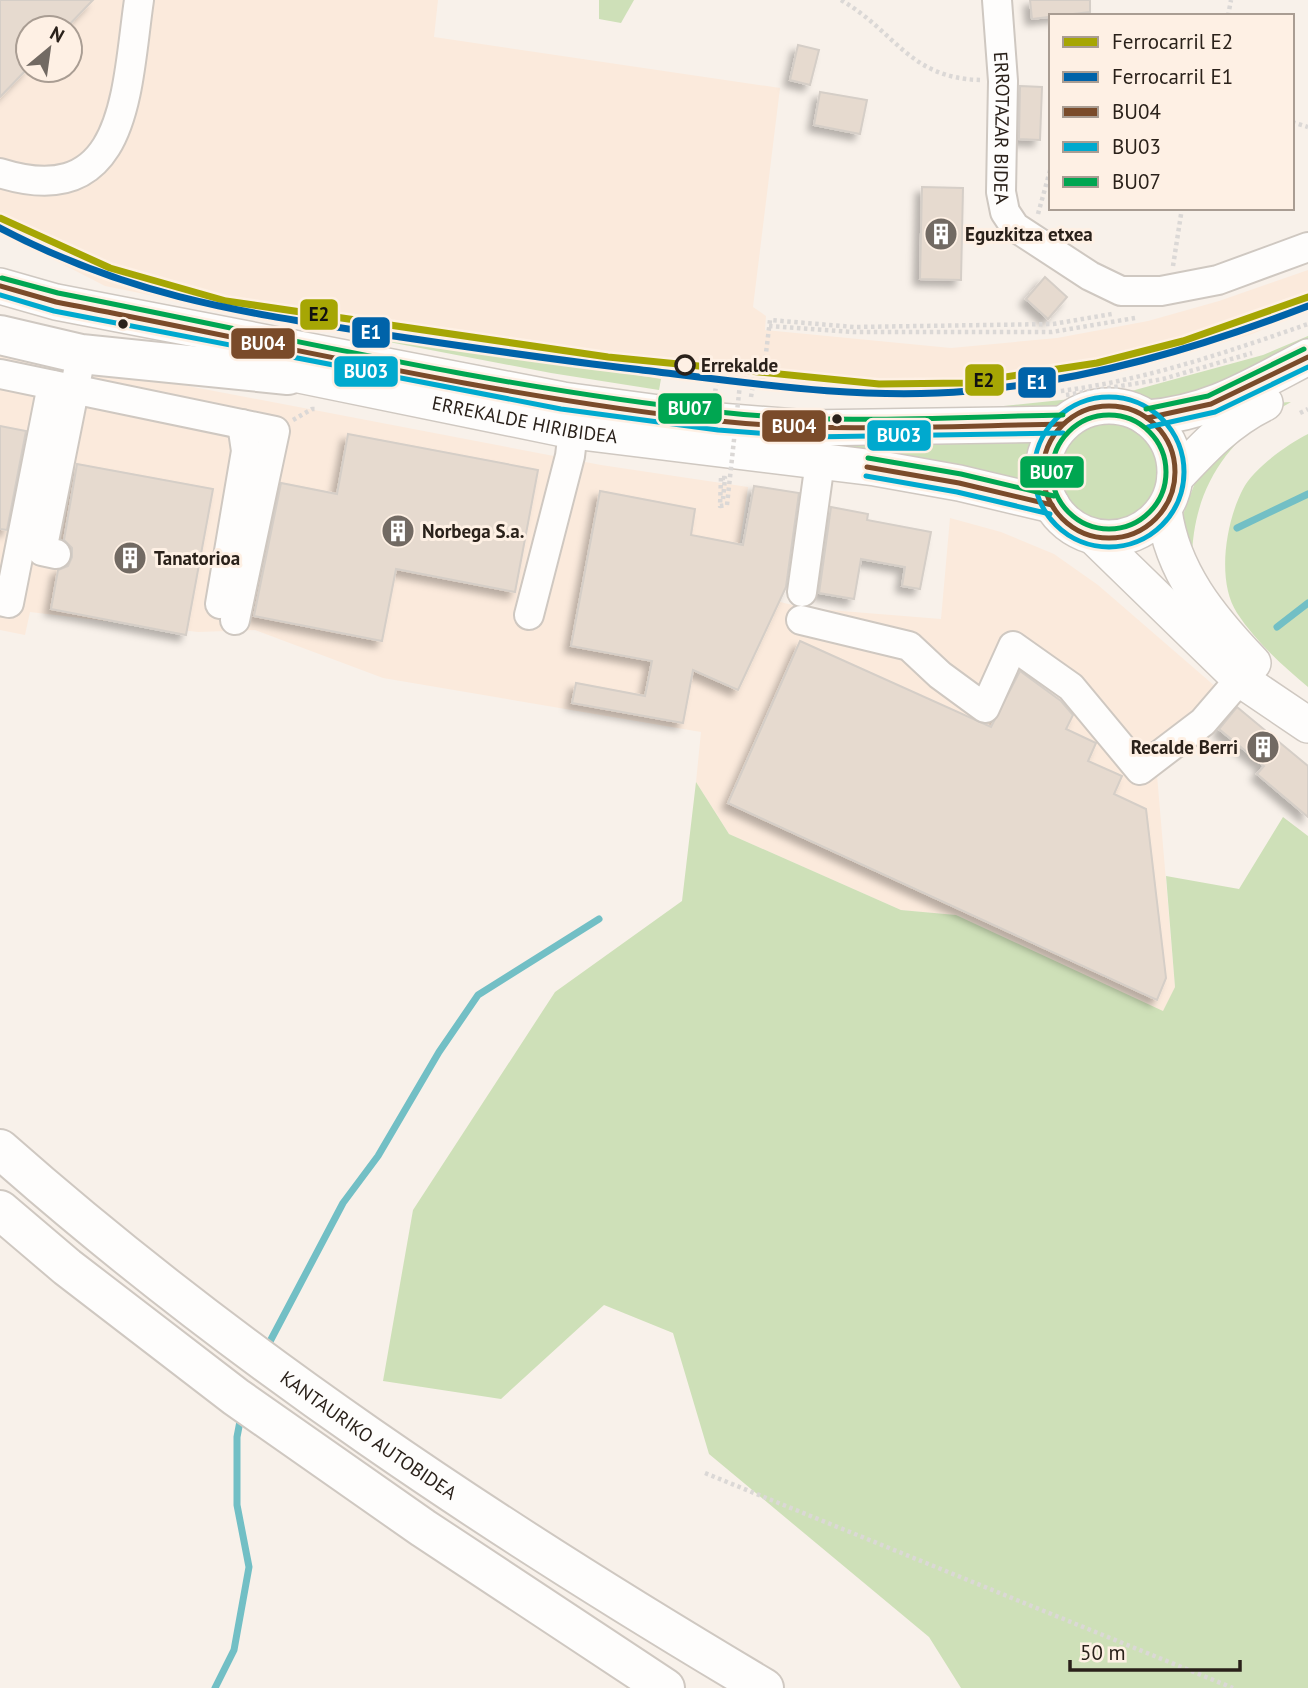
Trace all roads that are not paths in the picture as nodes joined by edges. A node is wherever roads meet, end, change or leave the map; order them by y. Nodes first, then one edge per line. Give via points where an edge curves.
1 (139, 0) edge
2 (998, 0) edge
3 (0, 173) edge
4 (1308, 247) edge
5 (0, 286) edge
6 (0, 312) edge
7 (0, 335) edge
8 (1303, 347) edge
9 (0, 374) edge
10 (288, 375) junction
11 (69, 376) junction
12 (1304, 397) edge
13 (1049, 405) junction
14 (1147, 418) junction
15 (573, 431) junction
16 (820, 462) junction
17 (1169, 494) junction
18 (1052, 505) junction
19 (1094, 537) junction
20 (57, 554) dead end
21 (802, 592) dead end
22 (0, 601) edge
23 (529, 615) dead end
24 (801, 620) dead end
25 (226, 622) dead end
26 (1240, 679) junction
27 (1308, 723) edge
28 (0, 1149) edge
29 (0, 1210) edge
30 (665, 1688) edge
31 (764, 1688) edge

1 - 3 street via 126,91 108,146 94,164 77,177 54,182 26,181
2 - 4 street, ERROTAZAR BIDEA via 1003,81 1001,192 1014,227 1121,291 1161,291 1218,280
5 - 13 main road, ERREKALDE HIRIBIDEA via 56,302 544,396 719,421 849,428
6 - 10 main road, ERREKALDE HIRIBIDEA via 225,357
7 - 11 highway
8 - 14 main road via 1222,402 1184,415
9 - 11 street
10 - 11 highway
10 - 15 main road, ERREKALDE HIRIBIDEA
11 - 20 street via 42,551
11 - 22 street via 9,603
11 - 25 street via 275,431
12 - 17 main road via 1241,415 1217,433
13 - 14 main road via 1078,413 1104,407 1131,410
13 - 18 main road via 1042,476
14 - 17 main road via 1170,446 1175,464
15 - 16 main road, ERREKALDE HIRIBIDEA
15 - 23 street
16 - 18 main road, ERREKALDE HIRIBIDEA via 959,483
16 - 21 street
17 - 19 main road via 1154,522 1136,533
17 - 27 main road via 1171,547 1184,576 1237,647
18 - 19 main road via 1074,529
19 - 26 main road
24 - 26 street via 909,646 985,708 1013,646 1071,687 1140,770 1203,722
26 - 27 main road
28 - 31 highway, KANTAURIKO AUTOBIDEA via 253,1353 439,1486
29 - 30 highway via 236,1397 422,1528

